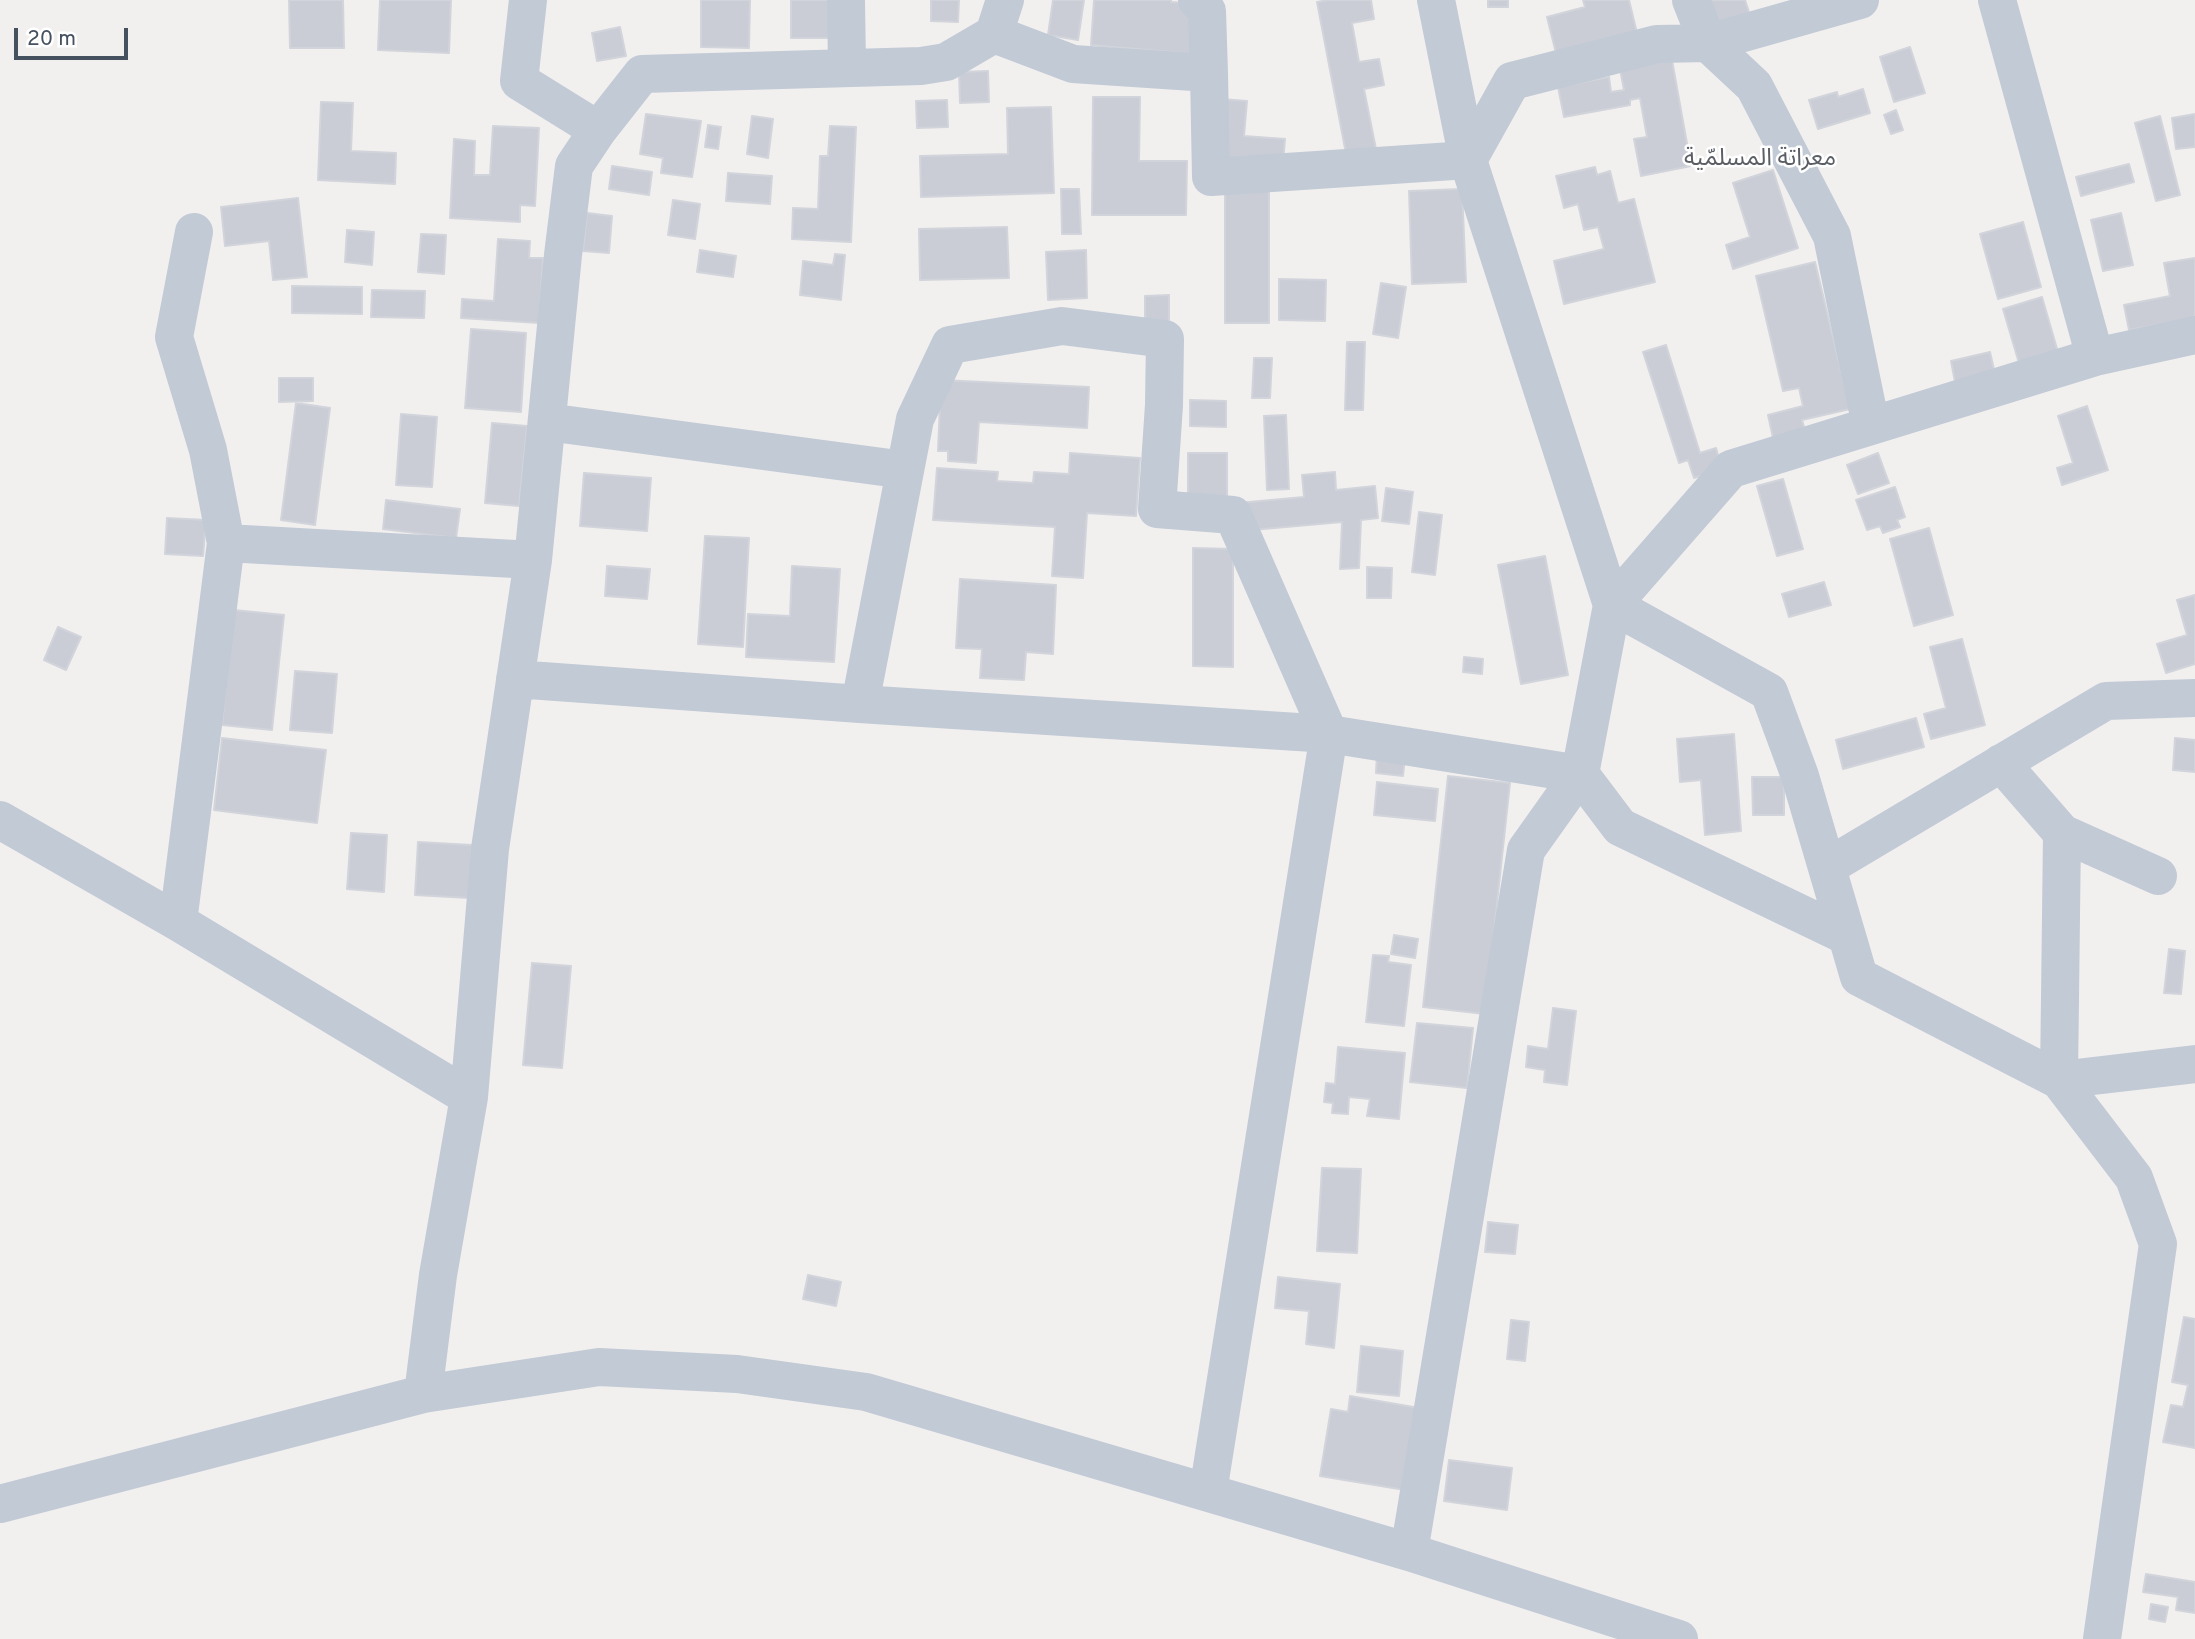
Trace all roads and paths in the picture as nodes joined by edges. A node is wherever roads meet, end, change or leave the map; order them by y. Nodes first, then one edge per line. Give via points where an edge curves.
1 (528, 0) edge
2 (846, 0) edge
3 (1197, 0) edge
4 (1436, 0) edge
5 (1690, 0) edge
6 (1860, 0) edge
7 (1997, 0) edge
8 (1000, 17) edge
9 (1708, 43) junction
10 (847, 68) junction
11 (1209, 73) junction
12 (598, 130) junction
13 (1468, 160) junction
14 (194, 232) dead end
15 (2195, 335) edge
16 (2095, 357) junction
17 (547, 422) junction
18 (1871, 426) junction
19 (905, 470) junction
20 (226, 543) junction
21 (533, 560) junction
22 (1612, 606) junction
23 (515, 679) junction
24 (2195, 698) edge
25 (860, 704) junction
26 (1329, 734) junction
27 (2001, 763) junction
28 (1580, 774) junction
29 (0, 820) edge
30 (2062, 833) junction
31 (1827, 867) junction
32 (2158, 876) dead end
33 (178, 922) junction
34 (1847, 936) junction
35 (2195, 1064) edge
36 (2059, 1080) junction
37 (468, 1097) junction
38 (423, 1394) junction
39 (1208, 1492) junction
40 (0, 1504) edge
41 (1409, 1552) junction
42 (1679, 1639) edge
43 (2102, 1639) edge

1 - 12 street via 519,81
2 - 10 street
3 - 11 street via 1207,11
4 - 13 street
5 - 9 street
6 - 9 street
7 - 16 street
8 - 10 street via 946,62
8 - 11 street via 1073,64
9 - 13 street via 1657,44 1512,81
9 - 18 street via 1754,86 1832,236
10 - 12 street via 642,74
11 - 13 street via 1211,177
12 - 17 street via 574,166
13 - 22 street
14 - 20 street via 174,337 208,450
15 - 16 street
16 - 18 street
17 - 19 street
17 - 21 street
18 - 22 street via 1731,470
19 - 25 street
19 - 26 street via 915,419 950,345 1062,326 1165,339 1157,509 1233,515
20 - 21 street
20 - 33 street
21 - 23 street
22 - 28 street
22 - 31 street via 1769,692
23 - 25 street
23 - 37 street via 490,849
24 - 27 street via 2106,701
25 - 26 street
26 - 28 street
26 - 39 street
27 - 30 street
27 - 31 street
28 - 34 street via 1620,827
28 - 41 street via 1526,850
29 - 33 street
30 - 32 street
30 - 36 street
31 - 34 street
33 - 37 street
34 - 36 street via 1859,976
35 - 36 street
36 - 43 street via 2134,1178 2158,1244
37 - 38 street
38 - 39 street via 599,1367 737,1374 866,1392
38 - 40 street
39 - 41 street
41 - 42 street

